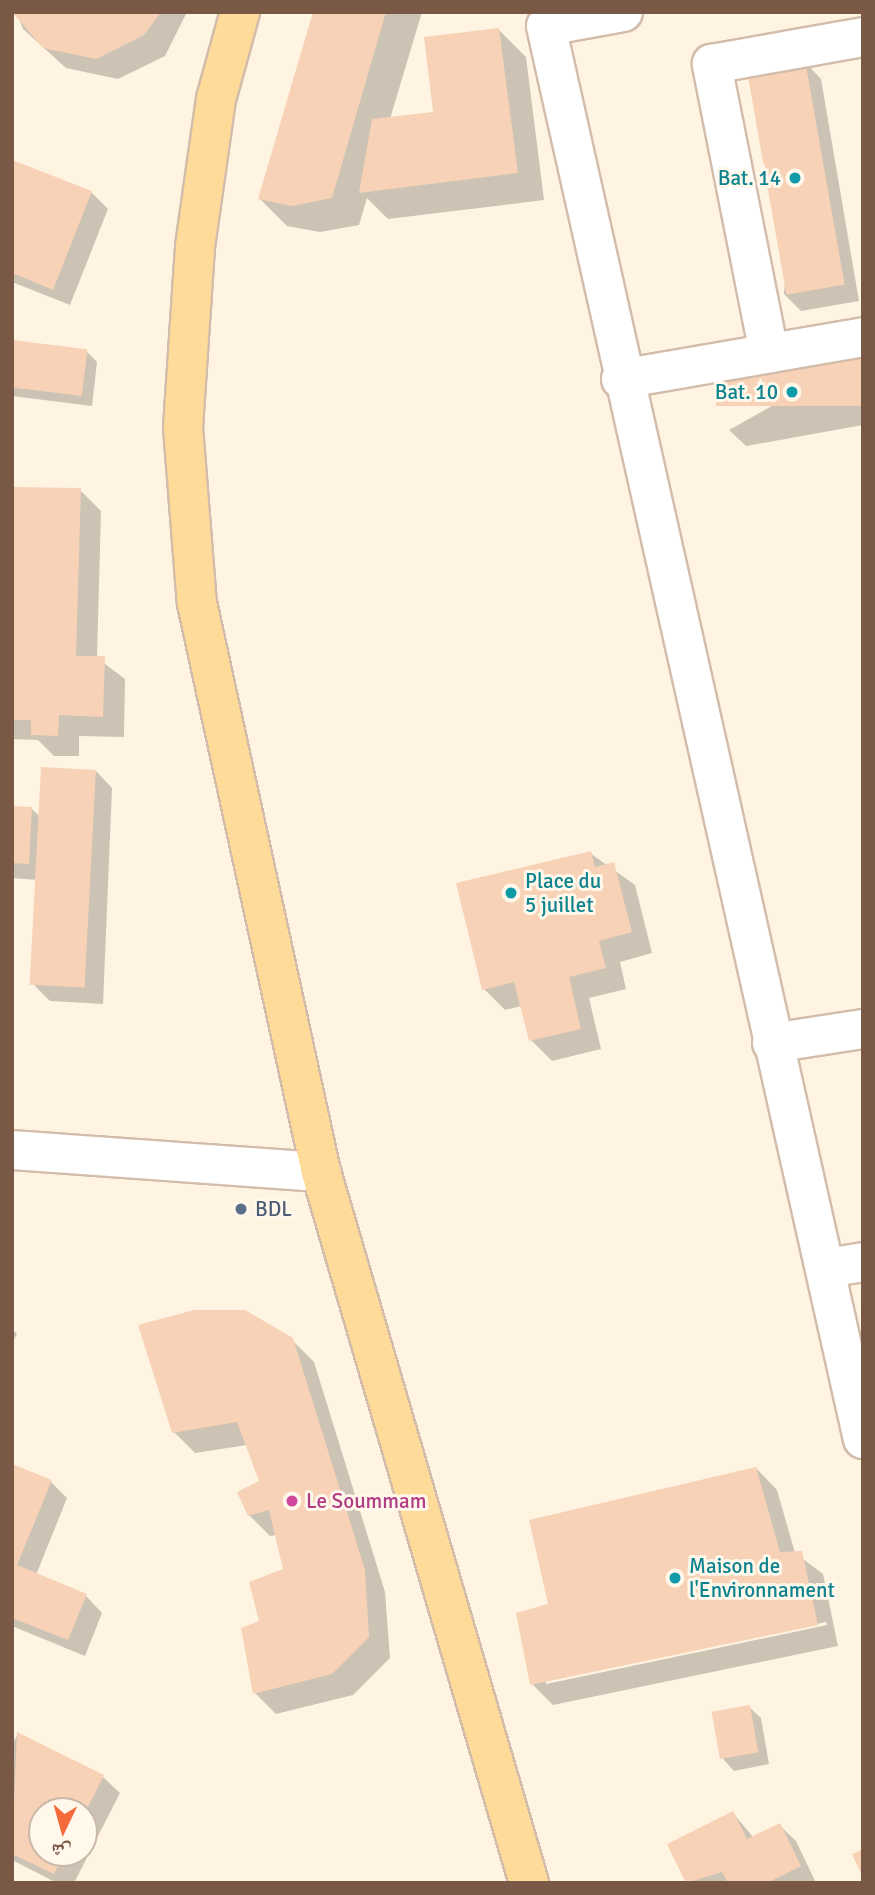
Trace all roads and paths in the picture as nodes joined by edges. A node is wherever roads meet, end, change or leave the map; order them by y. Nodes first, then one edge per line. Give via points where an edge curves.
1 (240, 12) edge
2 (623, 12) edge
3 (863, 37) edge
4 (863, 337) edge
5 (769, 354) junction
6 (621, 379) junction
7 (863, 1029) edge
8 (772, 1043) junction
9 (12, 1150) edge
10 (321, 1171) junction
11 (863, 1262) edge
12 (826, 1268) junction
13 (861, 1423) edge
14 (529, 1883) edge

1 - 10 main road via 216,99 195,247 183,428 199,616
2 - 6 street via 546,26
3 - 5 street via 712,64
4 - 5 street
5 - 6 street
6 - 8 street
7 - 8 street
8 - 12 street
9 - 10 street
10 - 14 main road
11 - 12 street
12 - 13 street

